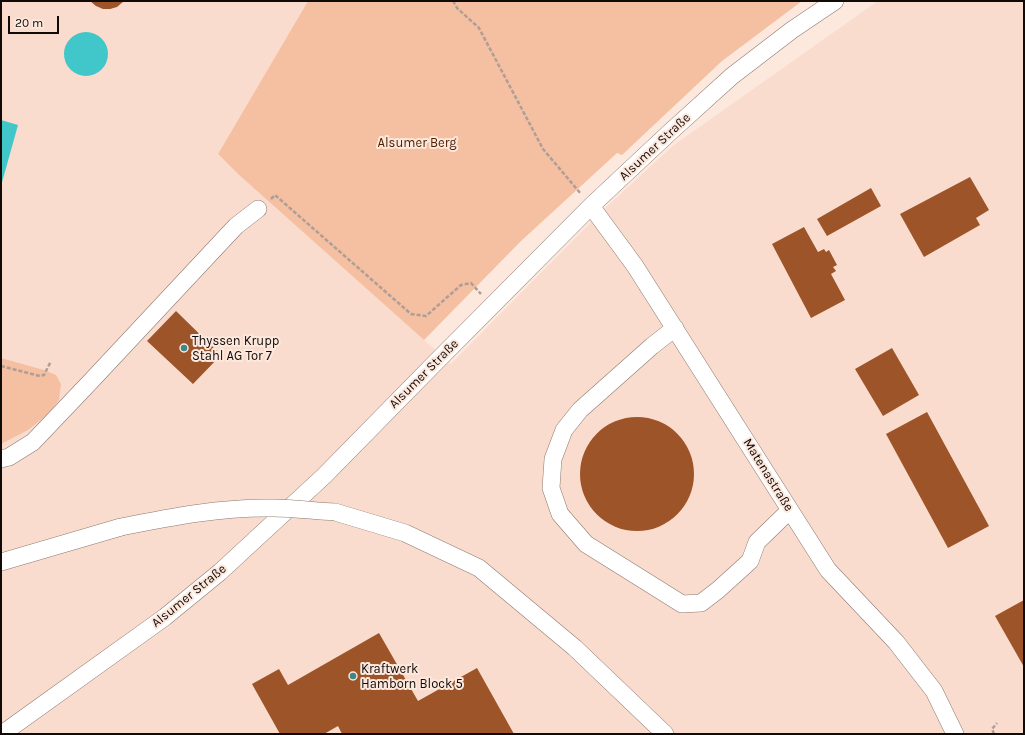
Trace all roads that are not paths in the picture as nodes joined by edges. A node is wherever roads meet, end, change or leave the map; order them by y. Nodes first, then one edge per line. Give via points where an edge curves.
1 (835, 1) edge
2 (591, 206) junction
3 (258, 209) road end
4 (675, 328) junction
5 (1, 459) edge
6 (790, 510) junction
7 (1, 562) edge
8 (2, 734) edge
9 (665, 734) edge
10 (955, 734) edge

1 - 2 street, Alsumer Straße via 732,76
2 - 4 street, Matenastraße via 635,266
2 - 8 street, Alsumer Straße via 324,476 220,572 165,617
3 - 5 street via 236,226 33,442
4 - 6 street, Matenastraße
4 - 6 street via 580,410 564,430 553,459 551,488 560,514 586,544 682,604 701,603 718,590 750,561 757,542
6 - 10 street, Matenastraße via 828,570 896,642 934,691
7 - 9 street, bridge via 121,527 174,516 220,510 273,508 335,512 405,533 479,568 574,648

